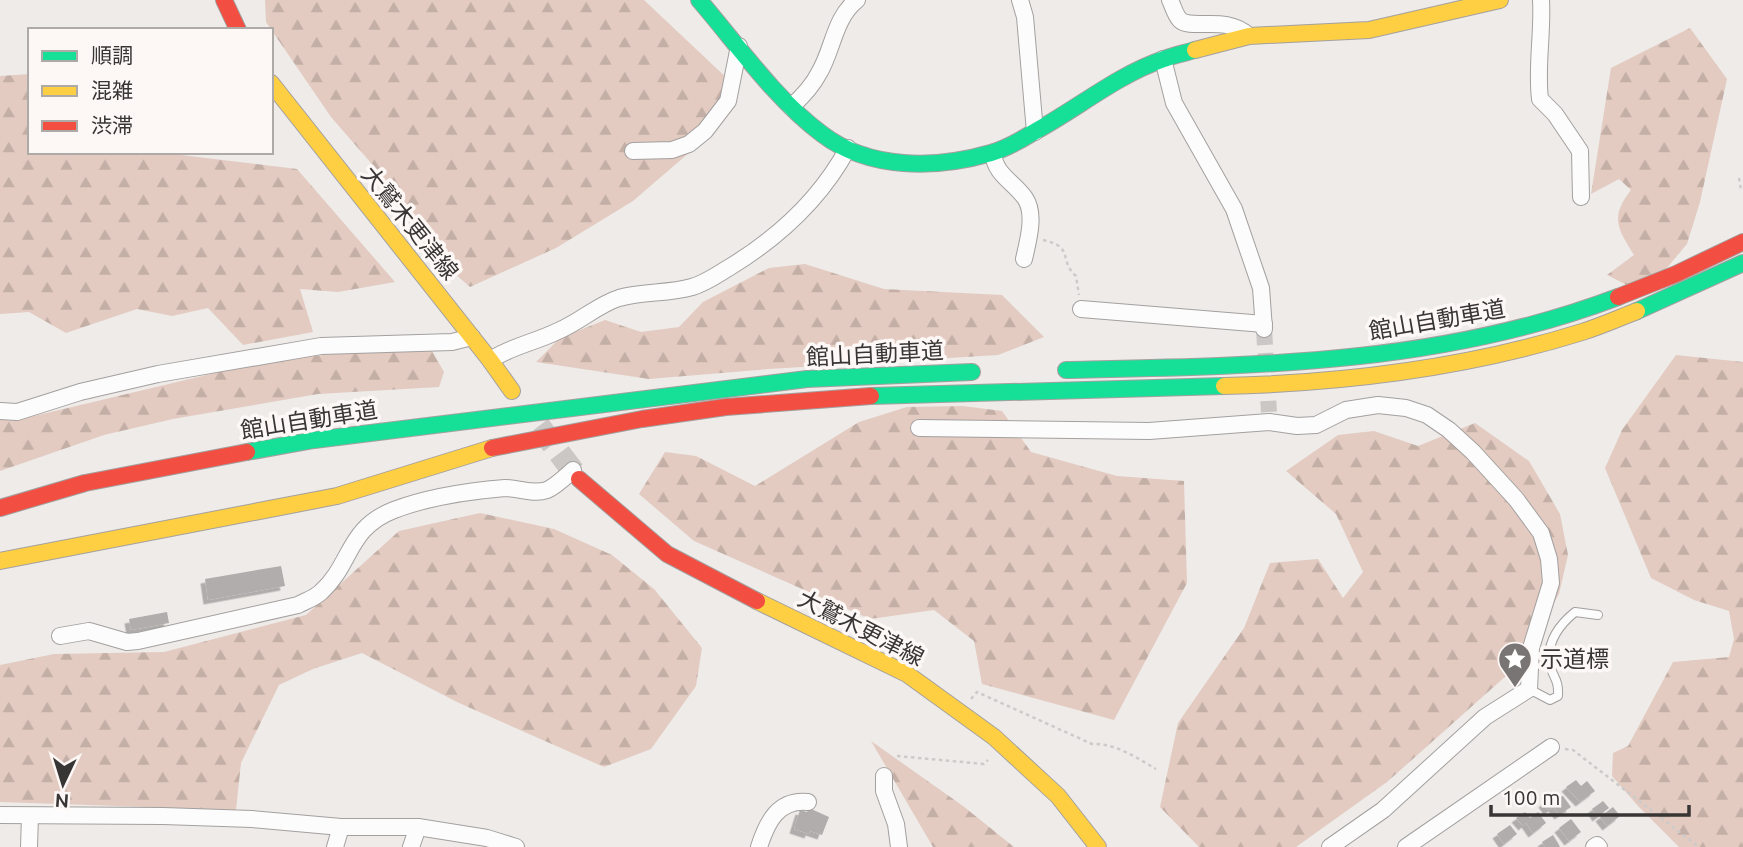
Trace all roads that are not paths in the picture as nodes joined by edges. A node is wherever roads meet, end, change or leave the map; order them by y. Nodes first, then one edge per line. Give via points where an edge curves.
1 (224, 0) edge
2 (699, 0) edge
3 (857, 0) edge
4 (1020, 0) edge
5 (1170, 0) edge
6 (1500, 0) edge
7 (1541, 0) edge
8 (236, 28) edge
9 (1249, 36) junction
10 (739, 46) junction
11 (1163, 59) junction
12 (273, 86) edge
13 (791, 107) junction
14 (1035, 132) junction
15 (848, 148) junction
16 (633, 151) dead end
17 (993, 153) junction
18 (1581, 197) dead end
19 (1743, 242) edge
20 (1024, 259) dead end
21 (1743, 263) edge
22 (1081, 309) road end
23 (472, 337) junction
24 (490, 360) junction
25 (1051, 370) dead end
26 (987, 372) dead end
27 (512, 391) dead end
28 (0, 411) edge
29 (919, 428) dead end
30 (576, 475) joint
31 (0, 508) edge
32 (0, 560) edge
33 (1598, 615) dead end
34 (60, 636) dead end
35 (1529, 689) junction
36 (1551, 747) road end
37 (884, 776) dead end
38 (808, 802) dead end
39 (0, 815) edge
40 (30, 816) junction
41 (341, 827) junction
42 (418, 827) junction
43 (29, 847) edge
44 (335, 847) edge
45 (411, 847) edge
46 (516, 847) edge
47 (760, 847) edge
48 (899, 847) edge
49 (1098, 847) edge
50 (1330, 847) edge
51 (1406, 847) edge
52 (1594, 847) edge
53 (1599, 847) edge

1 - 8 main road
2 - 10 main road
3 - 13 street via 844,15 820,73
4 - 14 street
5 - 9 street via 1184,23 1239,26
6 - 9 main road via 1369,30
7 - 18 street via 1539,99 1580,151
9 - 11 main road
10 - 13 main road
10 - 16 street via 728,101 705,131 672,150
11 - 14 main road
11 - 22 street via 1174,103 1234,209 1261,288 1264,326
12 - 23 main road, 大鷲木更津線
13 - 15 main road via 823,135
14 - 17 main road
15 - 17 main road via 907,164 939,164
15 - 24 street via 835,173 805,210 712,278 680,291 604,304 559,331
17 - 20 street via 994,165 1029,208
19 - 25 main road, 館山自動車道 via 1577,312 1462,342 1298,362
21 - 32 main road, 館山自動車道 via 1583,332 1466,362 1250,386 898,394 726,407 502,446 337,496
23 - 24 main road, 大鷲木更津線
23 - 28 street via 452,342 321,346 158,374 17,412
24 - 27 main road, 大鷲木更津線
26 - 31 main road, 館山自動車道 via 807,379 373,431 85,483
29 - 35 street via 1149,431 1269,417 1297,426 1316,425 1346,410 1378,405 1427,415 1473,452 1541,533 1551,583 1531,648
30 - 34 street via 538,492 507,488 393,510 353,541 339,570 320,593 298,605 138,641 89,631
30 - 49 main road, 大鷲木更津線 via 667,554 907,674 994,737 1058,796
33 - 35 lane via 1575,612 1555,633 1550,656 1558,696 1550,700
35 - 50 street via 1485,718 1383,810
36 - 51 street
37 - 48 street
38 - 47 street via 795,801 774,813
39 - 40 street
40 - 41 street via 252,819
40 - 43 street
41 - 42 street
41 - 44 street
42 - 45 street
42 - 46 street
52 - 53 street

